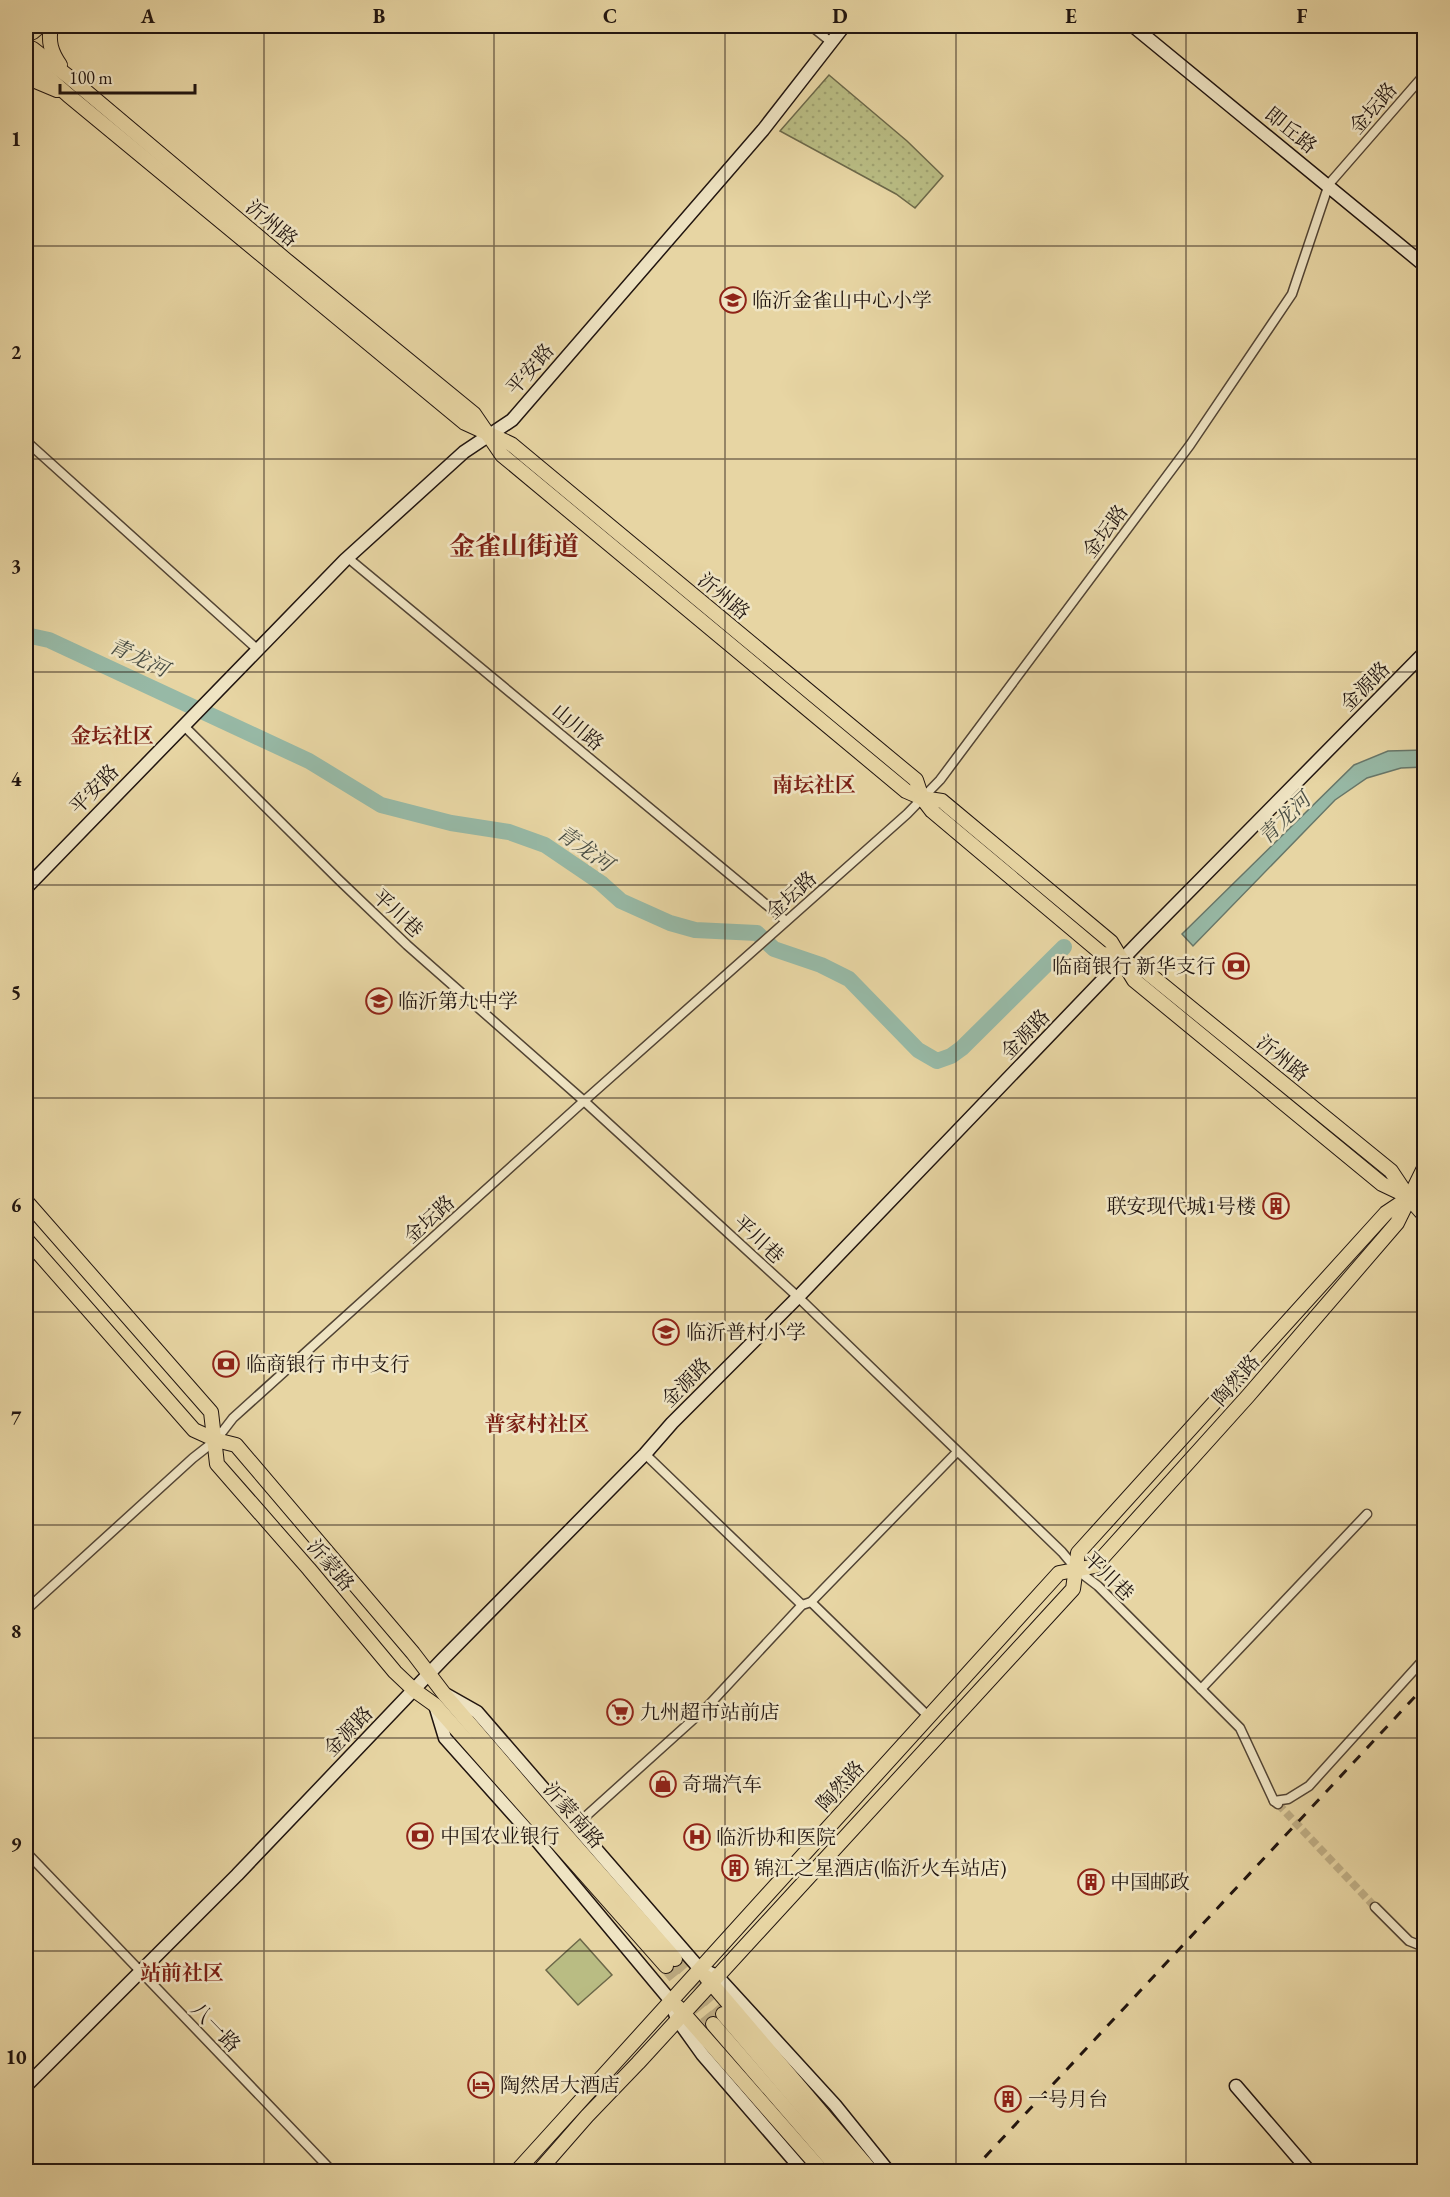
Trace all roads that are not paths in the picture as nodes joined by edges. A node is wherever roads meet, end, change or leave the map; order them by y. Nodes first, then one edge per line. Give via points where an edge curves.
1 (40, 26) edge
2 (51, 26) edge
3 (811, 26) edge
4 (844, 26) edge
5 (1133, 26) edge
6 (26, 35) edge
7 (831, 42) junction
8 (26, 46) edge
9 (26, 58) edge
10 (1425, 75) edge
11 (69, 77) junction
12 (26, 78) edge
13 (68, 95) junction
14 (1329, 184) junction
15 (1425, 265) edge
16 (490, 435) junction
17 (26, 441) edge
18 (348, 558) junction
19 (257, 649) junction
20 (1425, 654) edge
21 (187, 721) junction
22 (922, 798) junction
23 (26, 888) edge
24 (786, 921) junction
25 (1122, 961) junction
26 (584, 1101) junction
27 (1425, 1168) edge
28 (1425, 1186) edge
29 (1409, 1198) junction
30 (26, 1201) edge
31 (1425, 1204) edge
32 (1425, 1215) edge
33 (26, 1239) edge
34 (798, 1298) junction
35 (216, 1440) junction
36 (957, 1452) junction
37 (645, 1454) junction
38 (1367, 1514) dead end
39 (1077, 1570) junction
40 (807, 1604) junction
41 (26, 1610) edge
42 (1425, 1659) edge
43 (429, 1674) junction
44 (1201, 1689) junction
45 (414, 1690) junction
46 (446, 1695) junction
47 (435, 1705) junction
48 (929, 1717) junction
49 (575, 1826) junction
50 (26, 1852) edge
51 (1375, 1907) tunnel mouth
52 (1425, 1947) edge
53 (699, 1968) junction
54 (140, 1972) junction
55 (713, 1980) junction
56 (670, 2000) junction
57 (680, 2016) junction
58 (26, 2086) edge
59 (1236, 2086) dead end
60 (333, 2172) edge
61 (516, 2172) edge
62 (538, 2172) edge
63 (804, 2172) edge
64 (823, 2172) edge
65 (842, 2172) edge
66 (858, 2172) edge
67 (872, 2172) edge
68 (889, 2172) edge
69 (1310, 2172) edge

1 - 6 main road
2 - 11 main road via 48,38 52,54
3 - 7 street
4 - 7 street, 平安路
5 - 14 street, 即丘路
7 - 16 street, 平安路 via 763,130 512,420
8 - 11 main road, 沂州路
9 - 13 main road, 沂州路
10 - 14 street, 金坛路
11 - 16 main road, 沂州路 via 474,414
12 - 13 main road
13 - 16 main road, 沂州路 via 465,423
14 - 15 street, 即丘路
14 - 22 street, 金坛路 via 1292,294 1190,445 940,780
16 - 18 street, 平安路 via 464,452
16 - 22 main road, 沂州路 via 511,444 916,780
17 - 19 street
18 - 19 street, 平安路
18 - 24 street, 山川路
19 - 21 street, 平安路
20 - 25 street, 金源路
21 - 23 street, 平安路
21 - 26 street, 平川巷 via 338,879
22 - 24 street, 金坛路
22 - 25 main road, 沂州路 via 932,812 1101,953
24 - 26 street, 金坛路
25 - 29 main road, 沂州路 via 1143,969 1391,1171
25 - 34 street, 金源路
26 - 34 street, 平川巷
26 - 35 street, 金坛路 via 233,1418
27 - 29 main road, 陶然路
28 - 29 main road, 陶然路
29 - 31 main road
29 - 32 main road, 沂州路
29 - 39 main road, 陶然路 via 1397,1223 1240,1404 1095,1566
29 - 39 main road, 陶然路 via 1386,1213 1078,1552
30 - 35 main road, 沂蒙路 via 211,1412
33 - 35 main road, 沂蒙路 via 194,1430
34 - 36 street, 平川巷
34 - 37 street, 金源路
35 - 41 street, 金坛路
35 - 43 main road, 沂蒙路 via 236,1445
35 - 45 main road, 沂蒙路 via 217,1464
36 - 39 street, 平川巷
36 - 40 street
37 - 40 street
37 - 43 street, 金源路
38 - 44 street
39 - 44 street, 平川巷
39 - 48 main road, 陶然路 via 1059,1573
39 - 55 main road, 陶然路 via 1073,1589
40 - 48 street
40 - 49 street via 707,1707
42 - 44 street, 平川巷 via 1309,1786 1276,1803 1240,1728
43 - 45 street, 金源路
43 - 46 main road, 沂蒙路
45 - 47 main road, 沂蒙路
45 - 54 street, 金源路
46 - 47 main road, 沂蒙南路 via 671,1963
46 - 49 street via 477,1712
47 - 56 street via 445,1738
48 - 53 main road, 陶然路
49 - 53 street
50 - 54 street, 八一路
51 - 52 street via 1409,1941
53 - 55 main road
53 - 56 main road, 陶然路
54 - 58 street, 金源路
54 - 60 street, 八一路
55 - 57 main road, 陶然路
55 - 67 main road
55 - 68 street via 834,2105
56 - 57 main road
56 - 61 main road, 陶然路
57 - 62 main road, 陶然路
57 - 63 street via 702,2054
57 - 64 main road
59 - 69 street
65 - 66 main road via 718,2019

